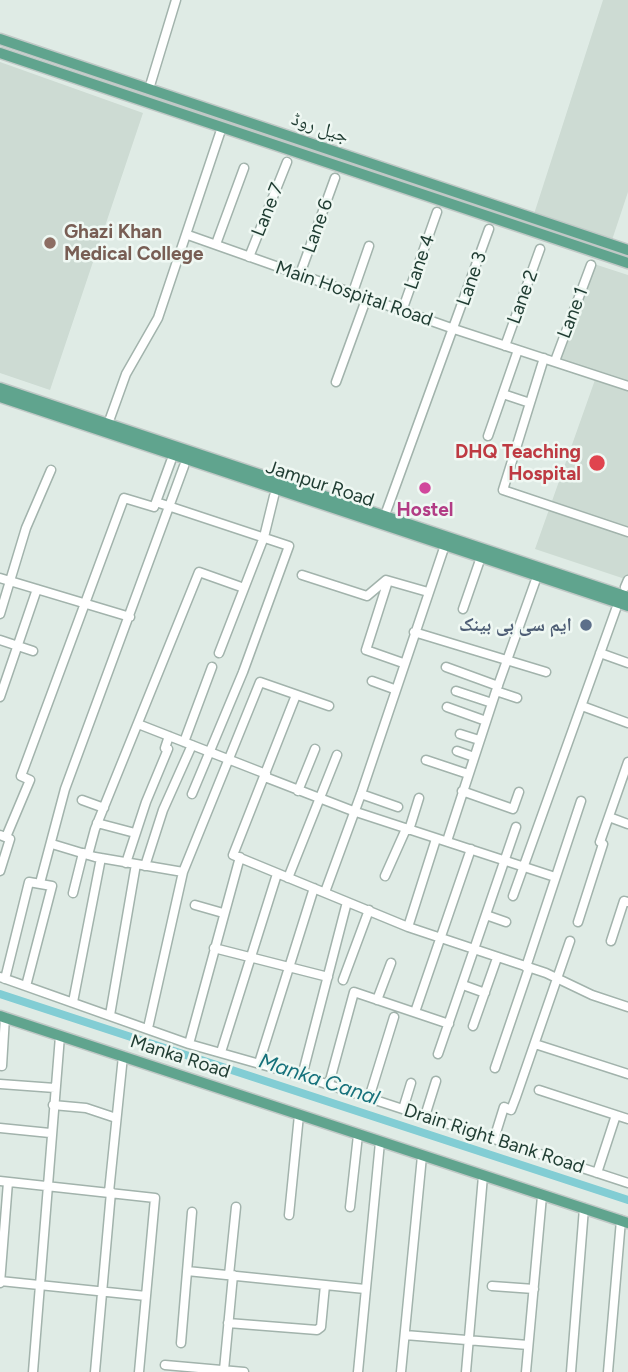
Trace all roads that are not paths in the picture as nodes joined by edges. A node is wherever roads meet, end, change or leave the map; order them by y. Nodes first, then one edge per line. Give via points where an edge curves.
1 (176, 0) edge
2 (0, 39) edge
3 (0, 53) edge
4 (90, 70) junction
5 (85, 83) junction
6 (149, 89) junction
7 (222, 127) junction
8 (287, 162) dead end
9 (244, 168) dead end
10 (335, 178) dead end
11 (437, 212) dead end
12 (489, 229) dead end
13 (187, 235) junction
14 (216, 244) junction
15 (369, 246) dead end
16 (540, 249) dead end
17 (628, 250) edge
18 (249, 257) junction
19 (628, 263) edge
20 (592, 265) dead end
21 (300, 274) junction
22 (353, 292) junction
23 (367, 297) junction
24 (402, 311) junction
25 (454, 329) junction
26 (505, 346) junction
27 (518, 350) junction
28 (544, 358) junction
29 (555, 361) junction
30 (336, 382) dead end
31 (628, 386) edge
32 (0, 388) edge
33 (503, 394) junction
34 (0, 397) edge
35 (530, 403) junction
36 (108, 424) junction
37 (488, 436) dead end
38 (171, 461) dead end
39 (184, 466) dead end
40 (51, 470) dead end
41 (274, 496) dead end
42 (156, 502) junction
43 (170, 506) junction
44 (385, 515) junction
45 (628, 532) edge
46 (264, 537) junction
47 (445, 545) junction
48 (481, 557) junction
49 (302, 575) dead end
50 (0, 578) edge
51 (388, 580) junction
52 (11, 582) junction
53 (535, 582) dead end
54 (244, 588) junction
55 (627, 588) edge
56 (37, 589) junction
57 (428, 592) junction
58 (85, 603) junction
59 (628, 606) edge
60 (616, 608) dead end
61 (463, 609) dead end
62 (0, 614) edge
63 (130, 617) junction
64 (414, 632) junction
65 (0, 640) edge
66 (18, 646) junction
67 (33, 651) dead end
68 (219, 653) dead end
69 (600, 653) junction
70 (508, 660) junction
71 (403, 663) junction
72 (628, 663) edge
73 (212, 667) dead end
74 (446, 667) dead end
75 (546, 672) dead end
76 (372, 681) dead end
77 (497, 688) junction
78 (394, 689) junction
79 (456, 691) dead end
80 (296, 695) junction
81 (0, 697) edge
82 (517, 698) dead end
83 (492, 703) junction
84 (329, 706) dead end
85 (582, 706) junction
86 (447, 707) dead end
87 (486, 720) junction
88 (628, 723) edge
89 (139, 725) junction
90 (460, 734) dead end
91 (169, 736) junction
92 (479, 740) junction
93 (188, 744) junction
94 (315, 749) dead end
95 (457, 751) dead end
96 (210, 752) junction
97 (337, 755) dead end
98 (474, 757) junction
99 (227, 759) junction
100 (426, 760) dead end
101 (628, 762) edge
102 (468, 774) junction
103 (265, 776) junction
104 (298, 791) junction
105 (462, 791) junction
106 (519, 792) dead end
107 (192, 794) dead end
108 (361, 794) junction
109 (419, 798) dead end
110 (319, 799) junction
111 (82, 800) dead end
112 (581, 801) dead end
113 (398, 807) dead end
114 (104, 808) junction
115 (354, 811) junction
116 (609, 817) junction
117 (97, 823) junction
118 (628, 824) edge
119 (516, 827) dead end
120 (408, 830) junction
121 (135, 833) junction
122 (3, 836) edge
123 (436, 839) junction
124 (447, 841) junction
125 (52, 844) junction
126 (471, 849) junction
127 (85, 854) junction
128 (240, 857) junction
129 (101, 858) junction
130 (504, 860) junction
131 (131, 864) junction
132 (145, 866) junction
133 (523, 867) junction
134 (0, 871) edge
135 (183, 872) junction
136 (277, 874) junction
137 (385, 876) dead end
138 (555, 877) junction
139 (288, 878) junction
140 (40, 883) junction
141 (314, 888) junction
142 (325, 892) junction
143 (73, 893) dead end
144 (513, 896) dead end
145 (347, 902) junction
146 (628, 902) edge
147 (195, 905) dead end
148 (369, 910) junction
149 (223, 914) junction
150 (486, 915) junction
151 (506, 922) dead end
152 (578, 922) dead end
153 (408, 927) junction
154 (440, 938) junction
155 (570, 941) dead end
156 (611, 941) dead end
157 (214, 948) junction
158 (475, 951) junction
159 (250, 957) junction
160 (496, 958) junction
161 (391, 963) dead end
162 (289, 967) junction
163 (528, 967) junction
164 (328, 977) junction
165 (2, 978) edge
166 (557, 979) junction
167 (343, 980) dead end
168 (463, 985) junction
169 (26, 986) junction
170 (485, 993) junction
171 (377, 1000) junction
172 (72, 1002) junction
173 (628, 1007) edge
174 (415, 1012) junction
175 (110, 1015) junction
176 (2, 1016) edge
177 (394, 1017) dead end
178 (449, 1024) junction
179 (473, 1026) dead end
180 (148, 1028) junction
181 (60, 1036) junction
182 (189, 1044) junction
183 (535, 1044) junction
184 (221, 1052) junction
185 (438, 1054) dead end
186 (123, 1056) junction
187 (259, 1063) junction
188 (2, 1066) edge
189 (495, 1068) dead end
190 (628, 1074) edge
191 (302, 1076) junction
192 (436, 1081) dead end
193 (411, 1083) dead end
194 (0, 1084) edge
195 (329, 1084) junction
196 (55, 1088) junction
197 (540, 1090) dead end
198 (369, 1098) junction
199 (53, 1105) junction
200 (403, 1109) junction
201 (299, 1115) junction
202 (616, 1115) junction
203 (425, 1116) junction
204 (117, 1118) junction
205 (628, 1119) edge
206 (0, 1128) edge
207 (50, 1133) junction
208 (358, 1135) junction
209 (494, 1139) junction
210 (380, 1142) junction
211 (422, 1156) junction
212 (597, 1173) junction
213 (483, 1176) junction
214 (4, 1182) edge
215 (628, 1183) edge
216 (48, 1186) junction
217 (110, 1192) junction
218 (542, 1196) junction
219 (236, 1207) dead end
220 (350, 1208) dead end
221 (584, 1208) junction
222 (192, 1212) dead end
223 (289, 1215) dead end
224 (624, 1221) edge
225 (187, 1271) junction
226 (231, 1275) junction
227 (0, 1281) edge
228 (40, 1285) junction
229 (325, 1285) junction
230 (492, 1286) dead end
231 (365, 1289) junction
232 (534, 1289) junction
233 (102, 1291) junction
234 (146, 1296) junction
235 (228, 1323) junction
236 (405, 1335) junction
237 (469, 1340) junction
238 (181, 1343) dead end
239 (528, 1345) junction
240 (165, 1365) dead end
241 (223, 1370) edge
242 (33, 1372) edge
243 (95, 1372) edge
244 (139, 1372) edge
245 (244, 1372) edge
246 (358, 1372) edge
247 (401, 1372) edge
248 (466, 1372) edge
249 (526, 1372) edge
250 (571, 1372) edge
251 (608, 1372) edge

1 - 6 street
2 - 4 main road, جیل روڈ
3 - 5 main road, جیل روڈ
4 - 5 main road
4 - 6 main road, جیل روڈ
5 - 7 main road, جیل روڈ
6 - 17 main road, جیل روڈ
7 - 13 street
7 - 19 main road, جیل روڈ
8 - 18 street, Lane 7
9 - 14 street
10 - 21 street, Lane 6
11 - 24 street, Lane 4
12 - 25 street, Lane 3
13 - 14 street, Main Hospital Road
13 - 36 street via 158,318 126,374
14 - 18 street, Main Hospital Road
15 - 22 street
16 - 26 street, Lane 2
18 - 21 street, Main Hospital Road
20 - 29 street, Lane 1
21 - 22 street, Main Hospital Road
22 - 23 street, Main Hospital Road
23 - 24 street, Main Hospital Road
23 - 30 street
24 - 25 street, Main Hospital Road
25 - 26 street, Main Hospital Road
25 - 44 street, Lane 3
26 - 27 street, Main Hospital Road
27 - 28 street, Main Hospital Road
27 - 33 street
28 - 29 street, Main Hospital Road
28 - 35 street
29 - 31 street, Main Hospital Road
32 - 36 main road, Jampur Road
33 - 35 street
33 - 37 street
34 - 47 main road, Jampur Road
35 - 45 street via 503,489
36 - 44 main road, Jampur Road
38 - 42 street
39 - 43 street
40 - 52 street via 26,528
41 - 46 street
42 - 43 street
42 - 58 street via 154,508 124,498
43 - 46 street
43 - 63 street
44 - 55 main road, Jampur Road
46 - 54 street
46 - 96 street via 289,546
47 - 48 main road, Jampur Road
47 - 57 street
48 - 59 main road, Jampur Road
48 - 61 street
49 - 51 street via 367,596
50 - 52 street
51 - 57 street
51 - 71 street via 366,650
52 - 56 street
52 - 62 street
53 - 70 street
54 - 68 street
54 - 89 street via 199,572
56 - 58 street
56 - 66 street
57 - 64 street
58 - 63 street
58 - 122 street via 21,776 30,780
60 - 69 street
63 - 125 street via 65,789
64 - 70 street
64 - 71 street
65 - 66 street
66 - 67 street
66 - 81 street
69 - 72 street
69 - 85 street
70 - 75 street
70 - 77 street
71 - 78 street
73 - 93 street
74 - 77 street
76 - 78 street
77 - 82 street
77 - 83 street
78 - 108 street
79 - 83 street
80 - 84 street
80 - 99 street via 260,682
80 - 103 street
83 - 87 street
85 - 88 street
85 - 133 street
86 - 87 street
87 - 92 street
89 - 91 street
89 - 114 street
90 - 92 street
91 - 93 street
91 - 121 street via 165,748 169,749
92 - 98 street
93 - 96 street
93 - 132 street
94 - 104 street
95 - 98 street
96 - 99 street
96 - 107 street
97 - 110 street
98 - 102 street
99 - 103 street
99 - 135 street
100 - 102 street
101 - 116 street
102 - 105 street
103 - 104 street
103 - 128 street via 233,855
104 - 110 street
105 - 106 street via 513,809
105 - 124 street
108 - 113 street
108 - 115 street
109 - 120 street
110 - 115 street
110 - 139 street
111 - 114 street
112 - 138 street
114 - 117 street
115 - 120 street
115 - 142 street
116 - 118 street
116 - 152 street
117 - 121 street
117 - 127 street
119 - 130 street
120 - 123 street
120 - 137 street
121 - 131 street
122 - 134 street via 10,839
123 - 124 street
123 - 153 street
124 - 126 street
125 - 127 street
125 - 140 street
126 - 130 street
126 - 154 street
127 - 129 street
127 - 143 street
128 - 136 street
128 - 149 street
129 - 131 street
129 - 172 street
130 - 133 street
130 - 150 street
131 - 132 street
131 - 175 street
132 - 135 street
133 - 138 street
133 - 144 street
135 - 180 street
136 - 139 street
136 - 159 street
138 - 163 street
139 - 141 street
140 - 165 street via 29,882
140 - 169 street via 52,887
141 - 142 street
141 - 162 street
142 - 145 street
145 - 148 street
145 - 164 street
146 - 156 street via 624,901
147 - 149 street
148 - 153 street
148 - 167 street
149 - 157 street
150 - 151 street
150 - 158 street
153 - 154 street
154 - 158 street
154 - 174 street
155 - 166 street
157 - 159 street
157 - 182 street
158 - 160 street
158 - 168 street
159 - 162 street
159 - 184 street
160 - 163 street
160 - 170 street
161 - 171 street
162 - 164 street
162 - 187 street
163 - 166 street
163 - 189 street
164 - 191 street
165 - 169 street, Drain Right Bank Road
166 - 173 street
166 - 183 street
168 - 170 street
168 - 178 street
169 - 172 street, Drain Right Bank Road
170 - 179 street
171 - 174 street
171 - 195 street via 354,992
172 - 175 street, Drain Right Bank Road
174 - 178 street
175 - 180 street, Drain Right Bank Road
176 - 181 main road, Manka Road
176 - 188 street
177 - 198 street
178 - 185 street
180 - 182 street, Drain Right Bank Road
181 - 186 main road, Manka Road
181 - 196 street
182 - 184 street, Drain Right Bank Road
183 - 190 street
183 - 209 street via 511,1110 504,1107
184 - 187 street, Drain Right Bank Road
186 - 201 main road, Manka Road
186 - 204 street
187 - 191 street, Drain Right Bank Road
191 - 195 street, Drain Right Bank Road
192 - 203 street
193 - 200 street
194 - 196 street
195 - 198 street, Drain Right Bank Road
196 - 199 street
197 - 202 street
198 - 200 street, Drain Right Bank Road
199 - 204 street via 86,1108
199 - 207 street
200 - 203 street, Drain Right Bank Road
201 - 208 main road, Manka Road
201 - 223 street
202 - 205 street
202 - 212 street
203 - 209 street, Drain Right Bank Road
204 - 217 street
206 - 207 street
207 - 216 street
208 - 210 main road, Manka Road
208 - 220 street
209 - 212 street, Drain Right Bank Road
210 - 211 main road, Manka Road
210 - 231 street
211 - 213 main road, Manka Road
211 - 236 street
212 - 215 street, Drain Right Bank Road
213 - 218 main road, Manka Road
213 - 237 street
214 - 216 street
214 - 227 street
216 - 217 street
216 - 228 street
217 - 233 street
217 - 234 street via 155,1198
218 - 221 main road, Manka Road
218 - 232 street
219 - 226 street
221 - 224 main road, Manka Road
221 - 250 street
222 - 225 street
224 - 251 street
225 - 226 street
225 - 238 street
226 - 229 street
226 - 235 street
227 - 228 street
228 - 233 street
228 - 242 street
229 - 231 street
229 - 235 street via 317,1331
230 - 232 street
231 - 246 street
232 - 239 street
233 - 234 street
233 - 243 street
234 - 244 street
235 - 241 street
236 - 237 street
236 - 247 street
237 - 239 street
237 - 248 street
239 - 249 street
240 - 241 street
241 - 245 street

